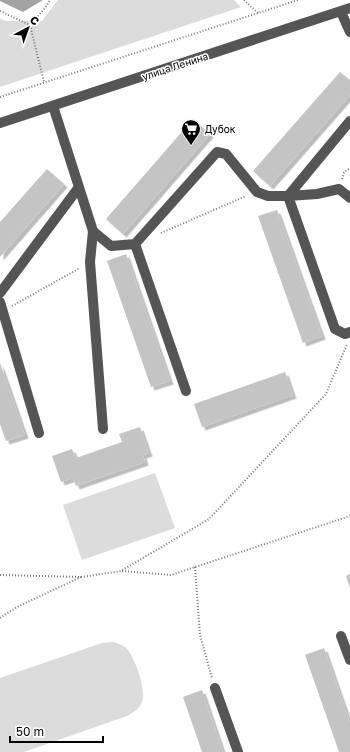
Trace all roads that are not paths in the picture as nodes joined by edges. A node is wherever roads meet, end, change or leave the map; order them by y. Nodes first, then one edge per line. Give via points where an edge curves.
1 (345, 10) edge
2 (350, 32) edge
3 (53, 106) junction
4 (350, 121) edge
5 (0, 123) edge
6 (79, 187) junction
7 (288, 196) junction
8 (350, 198) edge
9 (93, 231) junction
10 (135, 244) junction
11 (0, 293) edge
12 (1, 306) edge
13 (350, 332) edge
14 (186, 391) dead end
15 (103, 429) dead end
16 (39, 433) dead end
17 (341, 636) dead end
18 (350, 660) edge
19 (215, 688) road end
20 (238, 752) edge

1 - 2 street
1 - 3 street, улица Ленина
3 - 5 street, улица Ленина
3 - 6 street
4 - 7 street
6 - 9 street
6 - 11 street
7 - 8 street via 318,194 339,189
7 - 10 street via 268,196 257,192 226,154 216,152
7 - 13 street via 335,329 345,334
9 - 10 street via 111,246
9 - 15 street via 90,262
10 - 14 street
12 - 16 street
17 - 18 street
19 - 20 street

